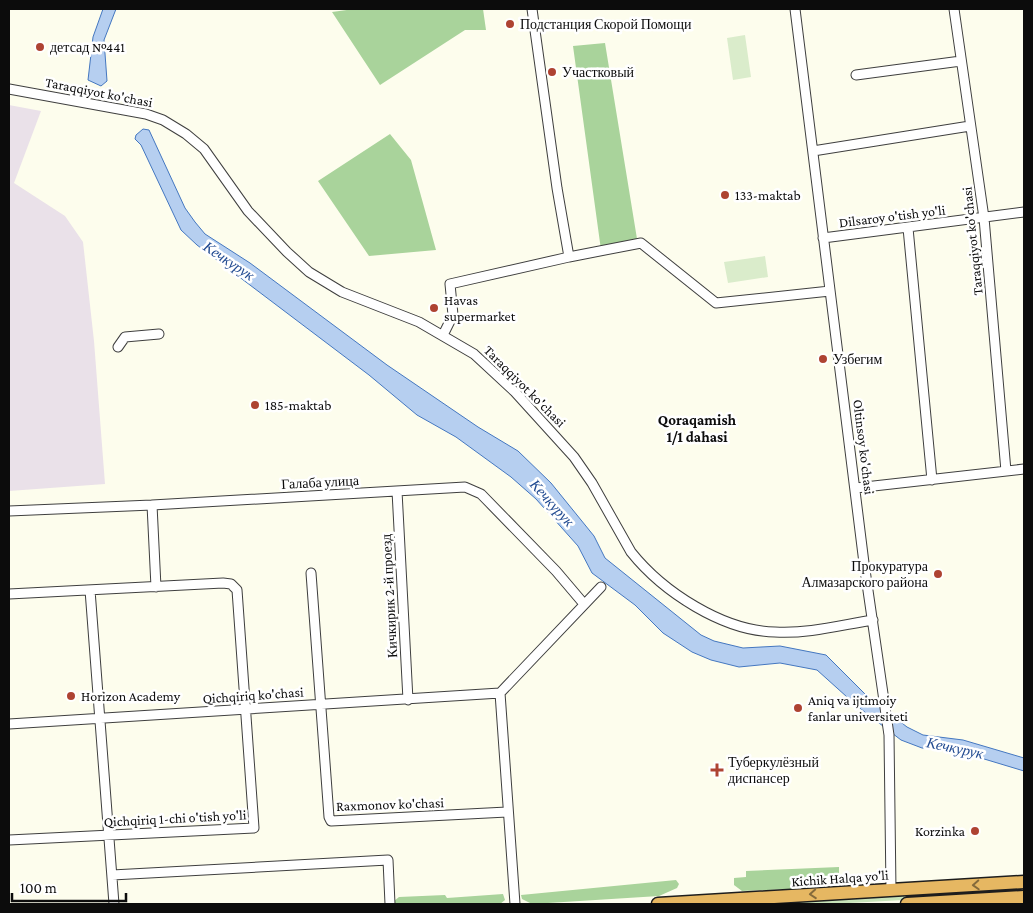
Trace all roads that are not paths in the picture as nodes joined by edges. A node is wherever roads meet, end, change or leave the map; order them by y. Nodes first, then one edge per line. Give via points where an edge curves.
1 (532, 9) edge
2 (795, 9) edge
3 (954, 9) edge
4 (961, 61) junction
5 (856, 75) dead end
6 (9, 89) edge
7 (970, 126) junction
8 (813, 150) junction
9 (1024, 212) edge
10 (984, 218) junction
11 (908, 228) junction
12 (823, 238) junction
13 (570, 257) junction
14 (830, 291) junction
15 (159, 334) dead end
16 (443, 335) junction
17 (118, 347) dead end
18 (1024, 469) edge
19 (1006, 472) junction
20 (932, 480) junction
21 (856, 488) junction
22 (397, 491) junction
23 (152, 505) junction
24 (9, 511) edge
25 (311, 572) dead end
26 (156, 587) junction
27 (601, 587) dead end
28 (90, 590) junction
29 (9, 594) edge
30 (584, 604) junction
31 (873, 620) junction
32 (500, 693) junction
33 (408, 700) junction
34 (322, 704) junction
35 (245, 709) junction
36 (100, 718) junction
37 (9, 724) edge
38 (507, 812) junction
39 (108, 835) junction
40 (9, 840) edge
41 (112, 875) junction
42 (1024, 882) edge
43 (1003, 884) junction
44 (891, 890) junction
45 (1024, 897) edge
46 (1003, 898) junction
47 (114, 904) edge
48 (390, 904) edge
49 (515, 904) edge
50 (658, 904) edge
51 (907, 904) edge
52 (924, 904) edge

1 - 13 street
2 - 8 street, Oltinsoy ko'chasi
3 - 4 street, Taraqqiyot ko'chasi
4 - 5 street
4 - 7 street, Taraqqiyot ko'chasi
6 - 16 street, Taraqqiyot ko'chasi via 133,112 169,123 204,149 248,212 317,277 342,292 419,322
7 - 8 street
7 - 10 street, Taraqqiyot ko'chasi
8 - 12 street, Oltinsoy ko'chasi
9 - 10 street, Dilsaroy o'tish yo'li
10 - 11 street, Dilsaroy o'tish yo'li
10 - 19 street, Taraqqiyot ko'chasi
11 - 12 street, Dilsaroy o'tish yo'li
11 - 20 street
12 - 14 street, Oltinsoy ko'chasi
13 - 14 street via 642,244 719,304
13 - 16 street via 450,284 453,315
14 - 21 street, Oltinsoy ko'chasi
15 - 17 street via 125,338
16 - 31 street, Taraqqiyot ko'chasi via 474,354 557,438 588,476 632,552 650,572 680,596 721,619 763,631 803,632
18 - 19 street
19 - 20 street
20 - 21 street
21 - 31 street, Oltinsoy ko'chasi
22 - 23 street, Галаба улица
22 - 30 street, Галаба улица via 465,487 481,494
22 - 33 street, Кичкирик 2-й проезд
23 - 24 street, Галаба улица
23 - 26 street
25 - 34 street
26 - 28 street
26 - 35 street via 223,583 231,584 237,590
27 - 30 street
28 - 29 street
28 - 36 street
30 - 32 street
31 - 44 street, Oltinsoy ko'chasi via 889,735
32 - 33 street, Qichqiriq ko'chasi
32 - 38 street
33 - 34 street, Qichqiriq ko'chasi
34 - 35 street, Qichqiriq ko'chasi
34 - 38 street, Raxmonov ko'chasi via 331,821
35 - 36 street, Qichqiriq ko'chasi
35 - 39 street, Qichqiriq 1-chi o'tish yo'li via 254,828
36 - 37 street, Qichqiriq ko'chasi
36 - 39 street
38 - 49 street
39 - 40 street, Qichqiriq 1-chi o'tish yo'li
39 - 41 street
41 - 47 street
41 - 48 street via 388,860
42 - 43 highway, Kichik Halqa yo'li
43 -> 44 highway, Kichik Halqa yo'li
43 - 46 highway
44 -> 50 highway, Kichik Halqa yo'li
45 - 46 highway
46 - 52 highway
51 - 52 highway

